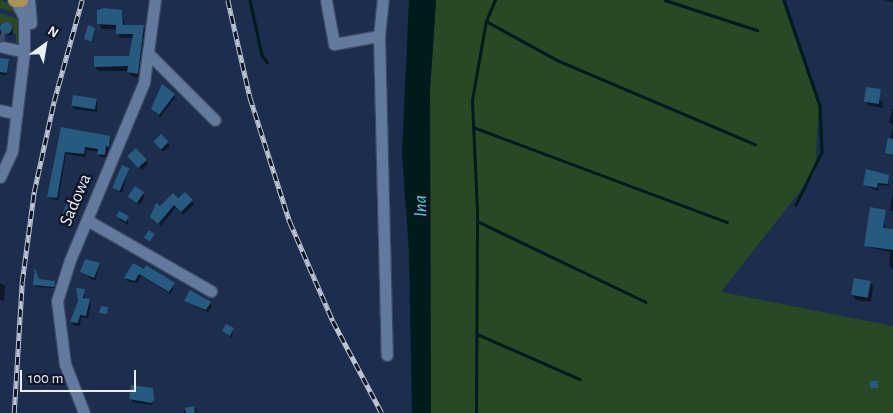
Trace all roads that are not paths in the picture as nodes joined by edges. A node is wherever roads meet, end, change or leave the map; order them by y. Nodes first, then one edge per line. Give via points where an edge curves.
1 (15, 0) edge
2 (21, 0) edge
3 (29, 0) edge
4 (155, 0) edge
5 (326, 0) edge
6 (383, 0) edge
7 (379, 36) junction
8 (10, 45) junction
9 (149, 54) junction
10 (0, 110) edge
11 (17, 114) junction
12 (215, 120) dead end
13 (0, 177) edge
14 (87, 220) junction
15 (211, 291) dead end
16 (387, 354) dead end
17 (84, 413) edge

1 - 2 main road
1 - 8 street via 24,17
3 - 8 street via 31,32
4 - 9 street, Sadowa
5 - 7 street via 325,27 334,44
6 - 7 street
7 - 16 street
8 - 11 street
9 - 12 street
9 - 14 street, Sadowa via 144,82
10 - 11 street
11 - 13 street via 12,151
14 - 15 street
14 - 17 street, Sadowa via 59,289 56,314 65,364

